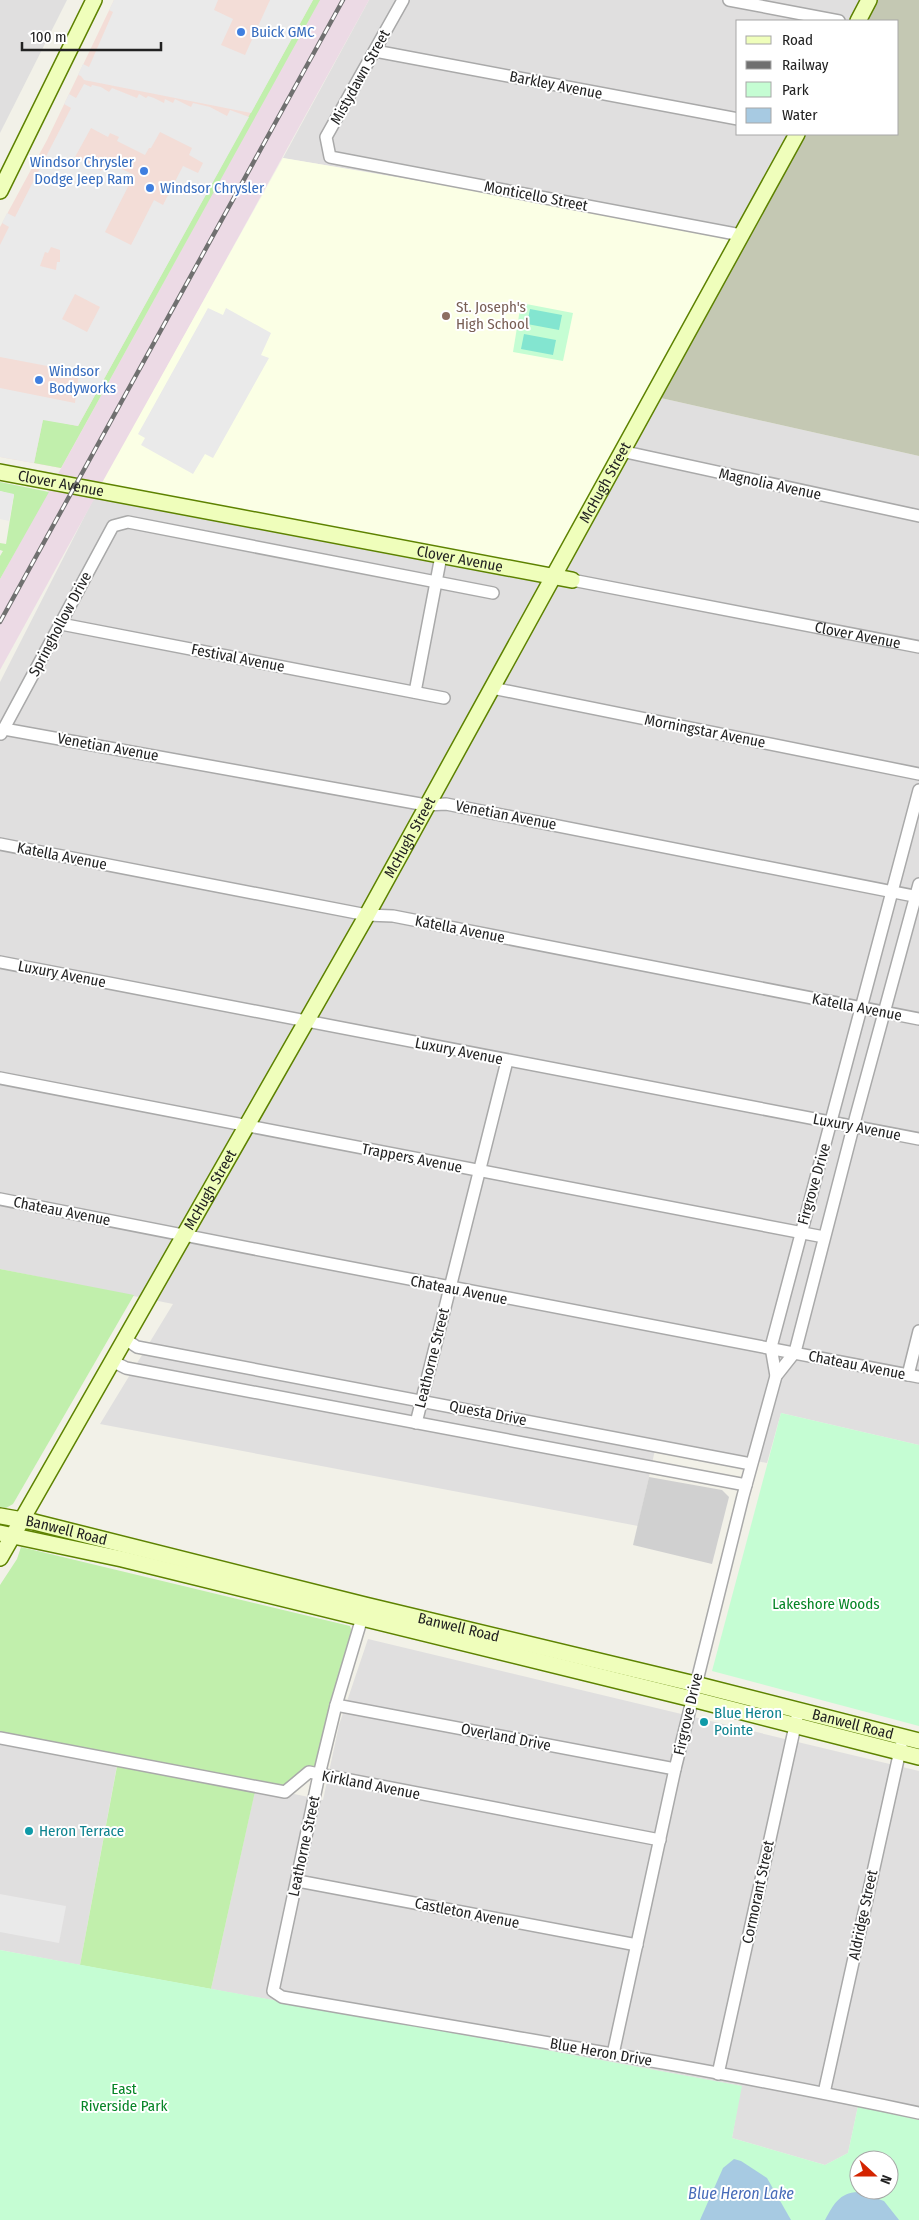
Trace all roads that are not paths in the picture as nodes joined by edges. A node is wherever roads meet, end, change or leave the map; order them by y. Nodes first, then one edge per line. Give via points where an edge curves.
1 (94, 0) edge
2 (403, 0) edge
3 (729, 0) edge
4 (869, 0) edge
5 (834, 20) edge
6 (859, 20) edge
7 (375, 51) junction
8 (736, 119) edge
9 (796, 135) edge
10 (330, 157) joint
11 (0, 191) edge
12 (741, 235) junction
13 (622, 451) junction
14 (0, 472) edge
15 (919, 516) edge
16 (128, 522) joint
17 (441, 556) junction
18 (552, 576) junction
19 (572, 580) joint
20 (437, 582) junction
21 (493, 593) dead end
22 (61, 624) junction
23 (919, 647) edge
24 (492, 688) junction
25 (415, 692) junction
26 (444, 698) dead end
27 (2, 732) edge
28 (919, 774) edge
29 (919, 790) edge
30 (426, 805) junction
31 (0, 844) edge
32 (919, 884) edge
33 (892, 892) junction
34 (917, 897) edge
35 (367, 915) junction
36 (0, 962) edge
37 (861, 1008) junction
38 (884, 1012) junction
39 (919, 1019) edge
40 (307, 1021) junction
41 (507, 1061) junction
42 (0, 1078) edge
43 (832, 1122) junction
44 (247, 1126) junction
45 (853, 1126) junction
46 (919, 1139) edge
47 (479, 1171) junction
48 (0, 1199) edge
49 (801, 1233) junction
50 (184, 1236) junction
51 (824, 1237) junction
52 (450, 1288) junction
53 (919, 1331) edge
54 (125, 1339) junction
55 (771, 1347) junction
56 (794, 1352) junction
57 (112, 1361) junction
58 (272, 1373) junction
59 (776, 1376) junction
60 (913, 1376) edge
61 (268, 1394) junction
62 (421, 1400) junction
63 (416, 1423) junction
64 (585, 1432) junction
65 (580, 1453) junction
66 (751, 1464) junction
67 (746, 1485) junction
68 (0, 1516) edge
69 (22, 1520) junction
70 (7, 1534) edge
71 (0, 1558) edge
72 (363, 1612) junction
73 (694, 1691) junction
74 (336, 1705) junction
75 (799, 1711) junction
76 (795, 1726) junction
77 (902, 1736) junction
78 (0, 1738) edge
79 (919, 1741) edge
80 (899, 1752) junction
81 (919, 1757) edge
82 (675, 1769) junction
83 (319, 1775) junction
84 (660, 1840) junction
85 (298, 1881) junction
86 (637, 1945) junction
87 (282, 1996) joint
88 (613, 2054) junction
89 (718, 2074) junction
90 (824, 2093) junction
91 (919, 2113) edge

1 - 11 main road
2 - 7 street, Mistydawn Street
3 - 5 street
4 - 6 main road
7 - 8 street, Barkley Avenue
7 - 10 street, Mistydawn Street via 326,137
9 - 12 main road, McHugh Street
10 - 12 street, Monticello Street
12 - 13 main road, McHugh Street
13 - 15 street, Magnolia Avenue
13 - 18 main road, McHugh Street
14 - 17 main road, Clover Avenue
16 - 20 street, Clover Avenue
16 - 22 street, Springhollow Drive via 113,526
17 - 18 main road, Clover Avenue
17 - 20 street
18 - 19 main road, Clover Avenue
18 - 24 main road, McHugh Street
19 - 23 street, Clover Avenue
20 - 21 street, Clover Avenue
20 - 25 street
22 - 25 street, Festival Avenue
22 - 27 street, Springhollow Drive
24 - 28 street, Morningstar Avenue
24 - 30 main road, McHugh Street
25 - 26 street, Festival Avenue
27 - 30 street, Venetian Avenue
29 - 33 street, Firgrove Drive
30 - 33 street, Venetian Avenue via 446,804
30 - 35 main road, McHugh Street
31 - 35 street, Katella Avenue
32 - 34 street, Firgrove Drive
33 - 34 street, Venetian Avenue
33 - 37 street, Firgrove Drive
34 - 38 street, Firgrove Drive
35 - 37 street, Katella Avenue via 394,916
35 - 40 main road, McHugh Street
36 - 40 street, Luxury Avenue
37 - 38 street, Katella Avenue
37 - 43 street, Firgrove Drive
38 - 39 street, Katella Avenue
38 - 45 street, Firgrove Drive
40 - 41 street, Luxury Avenue
40 - 44 main road, McHugh Street
41 - 43 street, Luxury Avenue
41 - 47 street, Leathorne Street
42 - 44 street, Trappers Avenue
43 - 45 street, Luxury Avenue
43 - 49 street, Firgrove Drive
44 - 47 street, Trappers Avenue
44 - 50 main road, McHugh Street
45 - 46 street, Luxury Avenue
45 - 51 street, Firgrove Drive
47 - 49 street, Trappers Avenue
47 - 52 street, Leathorne Street
48 - 50 street, Chateau Avenue
49 - 51 street, Trappers Avenue
49 - 55 street, Firgrove Drive
50 - 52 street, Chateau Avenue
50 - 54 main road, McHugh Street
51 - 56 street, Firgrove Drive
52 - 55 street, Chateau Avenue
52 - 62 street, Leathorne Street
53 - 60 street
54 - 57 main road, McHugh Street
54 - 58 street, Questa Drive via 137,1347
55 - 56 street, Chateau Avenue
55 - 59 street, Firgrove Drive
56 - 59 street, Firgrove Drive
56 - 60 street, Chateau Avenue
57 - 61 street, Questa Drive via 126,1368
57 - 69 main road, McHugh Street
58 - 61 street
58 - 62 street, Questa Drive
59 - 66 street, Firgrove Drive
61 - 63 street, Questa Drive
62 - 63 street, Leathorne Street
62 - 64 street, Questa Drive
63 - 65 street, Questa Drive
64 - 65 street
64 - 66 street, Questa Drive
65 - 67 street, Questa Drive
66 - 67 street, Firgrove Drive
67 - 73 street, Firgrove Drive
68 - 69 main road, Banwell Road
69 - 70 main road, McHugh Street
69 - 72 main road, Banwell Road
70 - 71 main road, McHugh Street
70 - 72 main road, Banwell Road
72 - 73 main road, Banwell Road
72 - 74 street, Leathorne Street
73 - 75 main road, Banwell Road
73 - 76 main road, Banwell Road
73 - 82 street, Firgrove Drive
74 - 82 street, Overland Drive
74 - 83 street, Leathorne Street
75 - 76 street, Cormorant Street
75 - 77 main road, Banwell Road
76 - 80 main road, Banwell Road
76 - 89 street, Cormorant Street
77 - 79 main road, Banwell Road
77 - 80 street, Aldridge Street
78 - 83 street, Kirkland Avenue via 285,1792 309,1772
80 - 81 main road, Banwell Road
80 - 90 street, Aldridge Street
82 - 84 street, Firgrove Drive
83 - 84 street, Kirkland Avenue
83 - 85 street, Leathorne Street
84 - 86 street, Firgrove Drive
85 - 86 street, Castleton Avenue
85 - 87 street, Leathorne Street via 273,1991
86 - 88 street, Firgrove Drive
87 - 88 street, Blue Heron Drive
88 - 89 street, Blue Heron Drive
89 - 90 street, Blue Heron Drive
90 - 91 street, Blue Heron Drive

